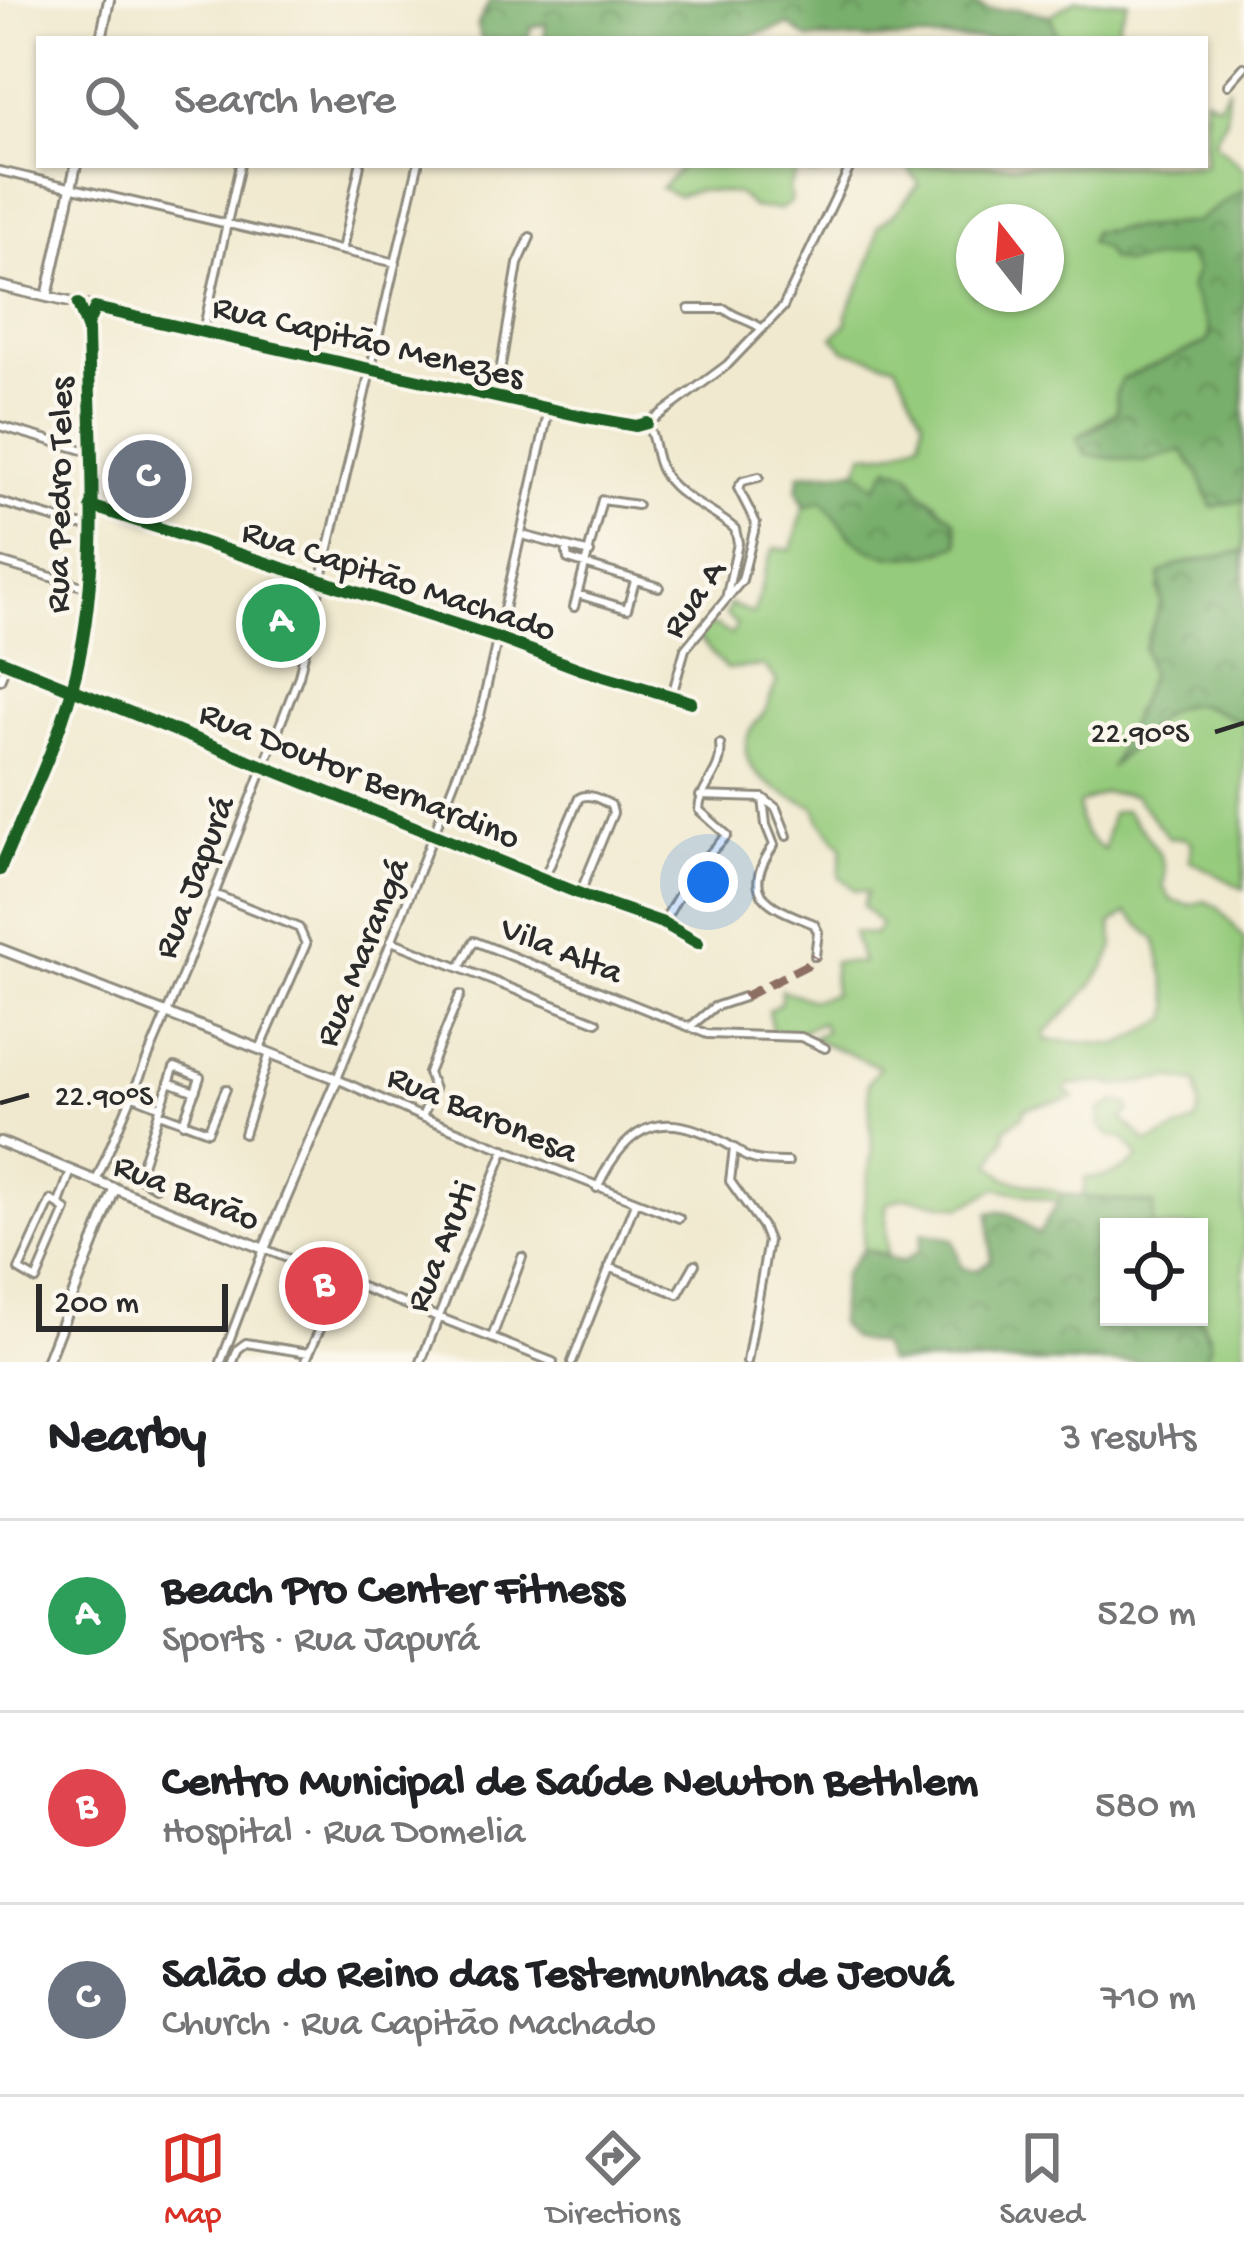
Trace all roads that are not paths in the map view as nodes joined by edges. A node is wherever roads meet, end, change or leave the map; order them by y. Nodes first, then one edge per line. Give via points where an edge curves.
1 (109, 0) edge
2 (102, 36) edge
3 (1244, 68) edge
4 (1228, 85) dead end
5 (75, 168) edge
6 (239, 168) edge
7 (359, 168) edge
8 (417, 168) edge
9 (849, 168) edge
10 (0, 171) edge
11 (72, 186) junction
12 (227, 222) junction
13 (530, 237) dead end
14 (342, 250) junction
15 (396, 263) junction
16 (0, 286) edge
17 (46, 297) junction
18 (78, 304) junction
19 (95, 308) junction
20 (689, 309) dead end
21 (88, 323) junction
22 (761, 329) junction
23 (203, 331) junction
24 (371, 369) junction
25 (496, 395) junction
26 (549, 409) junction
27 (647, 423) junction
28 (0, 426) edge
29 (90, 452) junction
30 (759, 478) dead end
31 (0, 502) edge
32 (637, 505) dead end
33 (91, 506) junction
34 (92, 525) junction
35 (522, 535) junction
36 (566, 547) junction
37 (590, 553) junction
38 (0, 562) edge
39 (586, 565) junction
40 (635, 581) junction
41 (320, 583) junction
42 (659, 587) dead end
43 (88, 588) junction
44 (577, 594) junction
45 (726, 599) junction
46 (574, 607) dead end
47 (498, 638) junction
48 (3, 661) edge
49 (0, 680) edge
50 (72, 690) junction
51 (671, 695) junction
52 (691, 702) dead end
53 (720, 744) dead end
54 (263, 765) junction
55 (700, 796) junction
56 (763, 798) junction
57 (436, 833) junction
58 (788, 836) dead end
59 (0, 870) edge
60 (544, 878) junction
61 (580, 893) junction
62 (214, 894) junction
63 (664, 923) junction
64 (391, 941) junction
65 (698, 943) dead end
66 (0, 949) edge
67 (815, 956) dead end
68 (460, 967) junction
69 (460, 995) dead end
70 (744, 997) dead end
71 (166, 1011) junction
72 (597, 1022) dead end
73 (691, 1026) junction
74 (825, 1048) dead end
75 (265, 1051) junction
76 (338, 1079) junction
77 (169, 1082) junction
78 (226, 1089) dead end
79 (195, 1092) junction
80 (131, 1095) junction
81 (160, 1110) junction
82 (422, 1117) junction
83 (183, 1123) junction
84 (244, 1134) dead end
85 (0, 1142) edge
86 (734, 1148) junction
87 (506, 1149) junction
88 (788, 1162) dead end
89 (71, 1171) junction
90 (96, 1180) junction
91 (155, 1187) dead end
92 (115, 1188) junction
93 (597, 1188) junction
94 (59, 1203) junction
95 (635, 1203) junction
96 (679, 1219) dead end
97 (264, 1249) junction
98 (522, 1257) dead end
99 (694, 1264) dead end
100 (609, 1267) junction
101 (344, 1277) junction
102 (439, 1317) junction
103 (492, 1337) junction
104 (307, 1358) edge
105 (47, 1362) edge
106 (221, 1362) edge
107 (233, 1362) edge
108 (421, 1362) edge
109 (554, 1362) edge
110 (572, 1362) edge
111 (747, 1362) edge

1 - 2 street
3 - 4 street
5 - 11 street
6 - 12 street
7 - 14 street
8 - 15 street, Rua Japurá
9 - 22 street via 788,298
10 - 11 street
11 - 12 street
11 - 17 street
12 - 14 street
12 - 23 street
13 - 25 street via 518,264
14 - 15 street
15 - 24 street, Rua Japurá
16 - 17 street, Rua Capitão Menezes
17 - 18 street, Rua Capitão Menezes
18 - 19 street, Rua Capitão Menezes
18 - 21 street, Rua Pedro Teles
19 - 21 street, Rua Pedro Teles
19 - 23 street, Rua Capitão Menezes
20 - 22 street via 723,308
21 - 29 street, Rua Pedro Teles
22 - 27 street via 727,365
23 - 24 street, Rua Capitão Menezes
24 - 25 street, Rua Capitão Menezes
24 - 41 street, Rua Japurá
25 - 26 street, Rua Capitão Menezes
26 - 27 street, Rua Capitão Menezes
26 - 35 street, Rua Marangá
27 - 45 street via 674,488 735,529
28 - 29 street
29 - 33 street, Rua Pedro Teles
30 - 45 street, Rua A via 738,488 757,532 742,580
31 - 34 street
32 - 37 street via 603,498
33 - 34 street, Rua Pedro Teles
33 - 41 street, Rua Capitão Machado
34 - 43 street, Rua Pedro Teles
35 - 36 street
35 - 47 street, Rua Marangá
36 - 37 street
36 - 39 street via 568,559
37 - 39 street
38 - 43 street
39 - 40 street
39 - 44 street
40 - 42 street
40 - 44 street via 628,609
41 - 47 street, Rua Capitão Machado
41 - 54 street, Rua Japurá via 301,670
43 - 50 street, Rua Pedro Teles
44 - 46 street
45 - 51 street, Rua A via 685,649
47 - 51 street, Rua Capitão Machado
47 - 57 street, Rua Marangá via 480,716
48 - 49 street
48 - 50 street, Rua Doutor Bernardino
50 - 54 street, Rua Doutor Bernardino
50 - 59 street, Rua Pedro Teles
51 - 52 street, Rua Capitão Machado
53 - 55 street via 720,768
54 - 57 street, Rua Doutor Bernardino
54 - 62 street, Rua Japurá
55 - 56 street
55 - 63 street via 700,814 727,836 692,874
56 - 58 street
56 - 67 street via 774,845 758,869 758,888 776,908 814,924
57 - 60 street, Rua Doutor Bernardino
57 - 64 street, Rua Marangá
60 - 61 street, Rua Doutor Bernardino
60 - 61 street via 579,798 600,799 613,813
61 - 63 street, Rua Doutor Bernardino
62 - 71 street, Rua Japurá
62 - 75 street via 305,937
63 - 65 street, Rua Doutor Bernardino
64 - 68 street, Vila Alta
64 - 76 street, Rua Marangá
66 - 71 street, Rua Baronesa
68 - 72 street, Vila Alta
68 - 73 street, Vila Alta via 474,941
69 - 82 street via 428,1073 434,1088
70 - 73 street via 714,1006
71 - 75 street, Rua Baronesa
71 - 80 street, Rua Japurá
73 - 74 street via 721,1037 801,1036
75 - 76 street, Rua Baronesa
75 - 84 street
76 - 82 street, Rua Baronesa
76 - 97 street, Rua Marangá
77 - 79 street
77 - 79 street via 177,1066 198,1074
77 - 81 street
78 - 83 street via 209,1130
79 - 83 street
80 - 81 street
80 - 90 street, Rua Japurá
81 - 83 street
81 - 91 street via 138,1177
82 - 87 street, Rua Baronesa
85 - 89 street, Rua Barão
86 - 88 street via 758,1161
86 - 93 street via 679,1124 649,1126 614,1154
86 - 111 street via 730,1181 768,1240
87 - 93 street, Rua Baronesa
87 - 102 street, Rua Aruti
89 - 90 street, Rua Barão
89 - 94 street, Rua Barão
90 - 92 street, Rua Barão
92 - 97 street, Rua Barão
92 - 105 street
93 - 95 street, Rua Baronesa
94 - 94 street, Rua Barão via 48,1202 19,1270 34,1280 66,1210
95 - 96 street, Rua Baronesa
95 - 100 street
97 - 101 street, Rua Barão
97 - 106 street, Rua Marangá
98 - 103 street
99 - 100 street via 674,1294
100 - 110 street
101 - 102 street, Rua Barão
101 - 104 street
102 - 103 street, Rua Barão
102 - 108 street, Rua Aruti
103 - 109 street, Rua Barão
104 - 107 street via 246,1343

